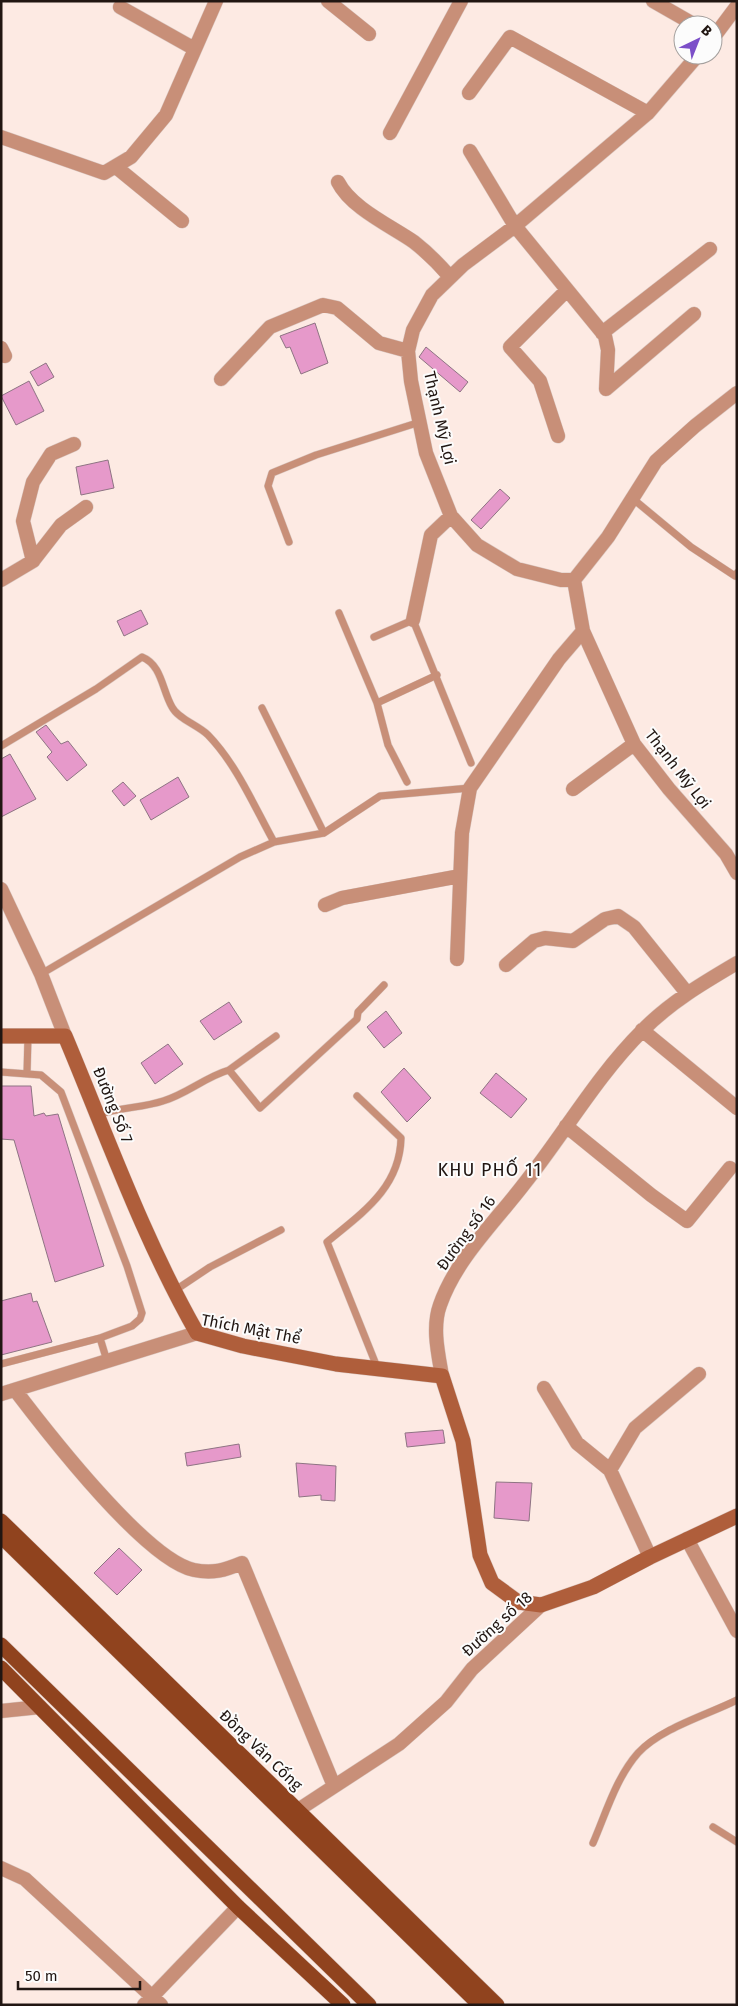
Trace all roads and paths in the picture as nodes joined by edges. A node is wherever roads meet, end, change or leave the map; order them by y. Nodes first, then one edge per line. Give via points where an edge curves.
1 (216, 1) edge
2 (328, 1) edge
3 (461, 1) edge
4 (653, 1) edge
5 (737, 6) edge
6 (120, 7) dead end
7 (678, 15) edge
8 (723, 24) edge
9 (369, 34) dead end
10 (193, 48) junction
11 (689, 65) edge
12 (469, 93) dead end
13 (648, 113) junction
14 (390, 133) dead end
15 (1, 137) edge
16 (470, 151) dead end
17 (116, 167) junction
18 (338, 182) dead end
19 (182, 221) dead end
20 (514, 226) junction
21 (710, 250) dead end
22 (450, 277) junction
23 (566, 291) junction
24 (694, 314) dead end
25 (602, 333) junction
26 (408, 351) junction
27 (221, 379) dead end
28 (737, 393) edge
29 (420, 422) junction
30 (558, 436) dead end
31 (74, 444) dead end
32 (632, 498) junction
33 (86, 507) dead end
34 (451, 516) junction
35 (289, 542) dead end
36 (33, 560) junction
37 (737, 573) edge
38 (1, 580) edge
39 (574, 580) junction
40 (339, 613) dead end
41 (413, 620) junction
42 (582, 631) junction
43 (374, 637) dead end
44 (436, 675) junction
45 (377, 703) junction
46 (262, 708) dead end
47 (634, 744) junction
48 (1, 746) edge
49 (471, 763) dead end
50 (406, 782) dead end
51 (470, 788) junction
52 (573, 789) dead end
53 (324, 833) junction
54 (274, 842) junction
55 (737, 873) edge
56 (460, 876) junction
57 (1, 889) edge
58 (324, 905) dead end
59 (457, 959) dead end
60 (737, 963) edge
61 (506, 965) dead end
62 (41, 974) junction
63 (384, 984) dead end
64 (687, 993) junction
65 (642, 1030) junction
66 (1, 1036) edge
67 (65, 1036) junction
68 (276, 1036) dead end
69 (28, 1038) junction
70 (229, 1070) junction
71 (1, 1072) edge
72 (27, 1073) junction
73 (356, 1096) dead end
74 (737, 1108) edge
75 (98, 1114) junction
76 (566, 1126) junction
77 (730, 1168) dead end
78 (281, 1230) dead end
79 (173, 1291) junction
80 (197, 1333) junction
81 (100, 1338) junction
82 (108, 1362) junction
83 (1, 1364) edge
84 (377, 1368) junction
85 (699, 1374) dead end
86 (442, 1376) junction
87 (544, 1388) dead end
88 (8, 1392) edge
89 (610, 1470) junction
90 (737, 1516) edge
91 (1, 1521) edge
92 (1, 1536) edge
93 (687, 1539) junction
94 (650, 1557) junction
95 (541, 1605) junction
96 (737, 1631) edge
97 (1, 1645) edge
98 (1, 1668) edge
99 (56, 1698) junction
100 (737, 1700) edge
101 (40, 1707) junction
102 (1, 1711) edge
103 (334, 1786) junction
104 (298, 1810) junction
105 (712, 1827) dead end
106 (737, 1842) edge
107 (593, 1843) dead end
108 (1, 1868) edge
109 (238, 1906) junction
110 (153, 2002) edge
111 (343, 2005) edge
112 (369, 2005) edge
113 (480, 2005) edge
114 (497, 2005) edge

1 - 10 street
2 - 9 street
3 - 14 street
4 - 7 street
5 - 8 street
6 - 10 street
10 - 17 street via 166,115 131,157
11 - 13 street, Thạnh Mỹ Lợi
12 - 13 street via 510,37
13 - 20 street, Thạnh Mỹ Lợi
15 - 17 street via 104,173
16 - 20 street
17 - 19 street
18 - 22 street via 342,190 373,216 425,251
20 - 22 street, Thạnh Mỹ Lợi
20 - 23 street
21 - 25 street
22 - 26 street, Thạnh Mỹ Lợi via 432,295 413,330
23 - 25 street
23 - 30 street via 510,347 540,381
24 - 25 street via 606,389 608,350
26 - 27 street via 379,343 337,308 323,305 270,327
26 - 29 street, Thạnh Mỹ Lợi
28 - 32 street via 656,461
29 - 34 street, Thạnh Mỹ Lợi via 426,453
29 - 35 lane via 316,455 272,473 268,486
31 - 36 street via 51,454 33,482 23,522
32 - 37 lane via 691,547 735,576
32 - 39 street via 608,537
33 - 36 street via 61,525
34 - 39 street, Thạnh Mỹ Lợi via 477,545 517,569 560,580
34 - 41 street via 431,535
36 - 38 street
39 - 42 street, Thạnh Mỹ Lợi
40 - 45 lane
41 - 43 lane
41 - 44 lane
42 - 47 street, Thạnh Mỹ Lợi
42 - 51 street
44 - 45 lane
44 - 49 lane
45 - 50 lane via 388,745
46 - 53 lane
47 - 52 street
47 - 55 street, Thạnh Mỹ Lợi via 726,854
48 - 54 lane via 96,689 142,656 150,660 161,677 172,709 207,734 227,758
51 - 53 lane via 380,796
51 - 56 street via 462,833
53 - 54 lane
54 - 62 lane via 240,857
56 - 58 street via 342,898
56 - 59 street
57 - 62 street, Đường Số 7
60 - 64 street, Đường số 16
61 - 64 street via 534,941 545,938 573,941 605,919 618,916 634,927
62 - 67 street, Đường Số 7
63 - 70 lane via 358,1012 357,1019 260,1108
64 - 65 street, Đường số 16
65 - 74 street
65 - 76 street, Đường số 16
66 - 69 street
67 - 69 street
67 - 75 street, Đường Số 7
68 - 70 lane
69 - 72 lane
70 - 75 lane via 208,1077 163,1101
71 - 72 lane
72 - 81 lane via 41,1076 61,1092 142,1307 140,1319 132,1326
73 - 84 lane via 401,1138 400,1156 374,1204 327,1242
75 - 79 street, Đường Số 7 via 135,1210
76 - 77 street via 687,1221
76 - 86 street, Đường số 16 via 457,1268 439,1306 436,1334
78 - 79 lane via 210,1266
79 - 80 street, Đường Số 7
80 - 82 street, Thích Mật Thể
80 - 84 street, Thích Mật Thể via 243,1346 336,1364
81 - 82 lane
81 - 83 lane
82 - 88 street, Thích Mật Thể
84 - 86 street, Thích Mật Thể
85 - 89 street via 635,1428
86 - 95 street, Đường số 16 via 463,1441 480,1555 492,1583 518,1602
87 - 89 street via 577,1443
88 - 103 street via 120,1515 163,1554 192,1570 216,1573 242,1563
89 - 94 street
90 - 93 street, Đường số 18
91 - 104 main road, Đồng Văn Cống
92 - 113 main road, Đồng Văn Cống
93 - 94 street, Đường số 18
93 - 96 street
94 - 95 street, Đường số 18 via 594,1588
95 - 103 street, Đường số 18 via 472,1669 446,1702 399,1744
97 - 99 main road
98 - 101 main road
99 - 101 main road
99 - 112 main road
100 - 107 lane via 683,1724 638,1753 621,1777
101 - 102 street
101 - 109 main road
103 - 104 street, Đường số 18
104 - 114 main road, Đồng Văn Cống
105 - 106 lane
108 - 110 street via 26,1879
109 - 110 street
109 - 111 main road

